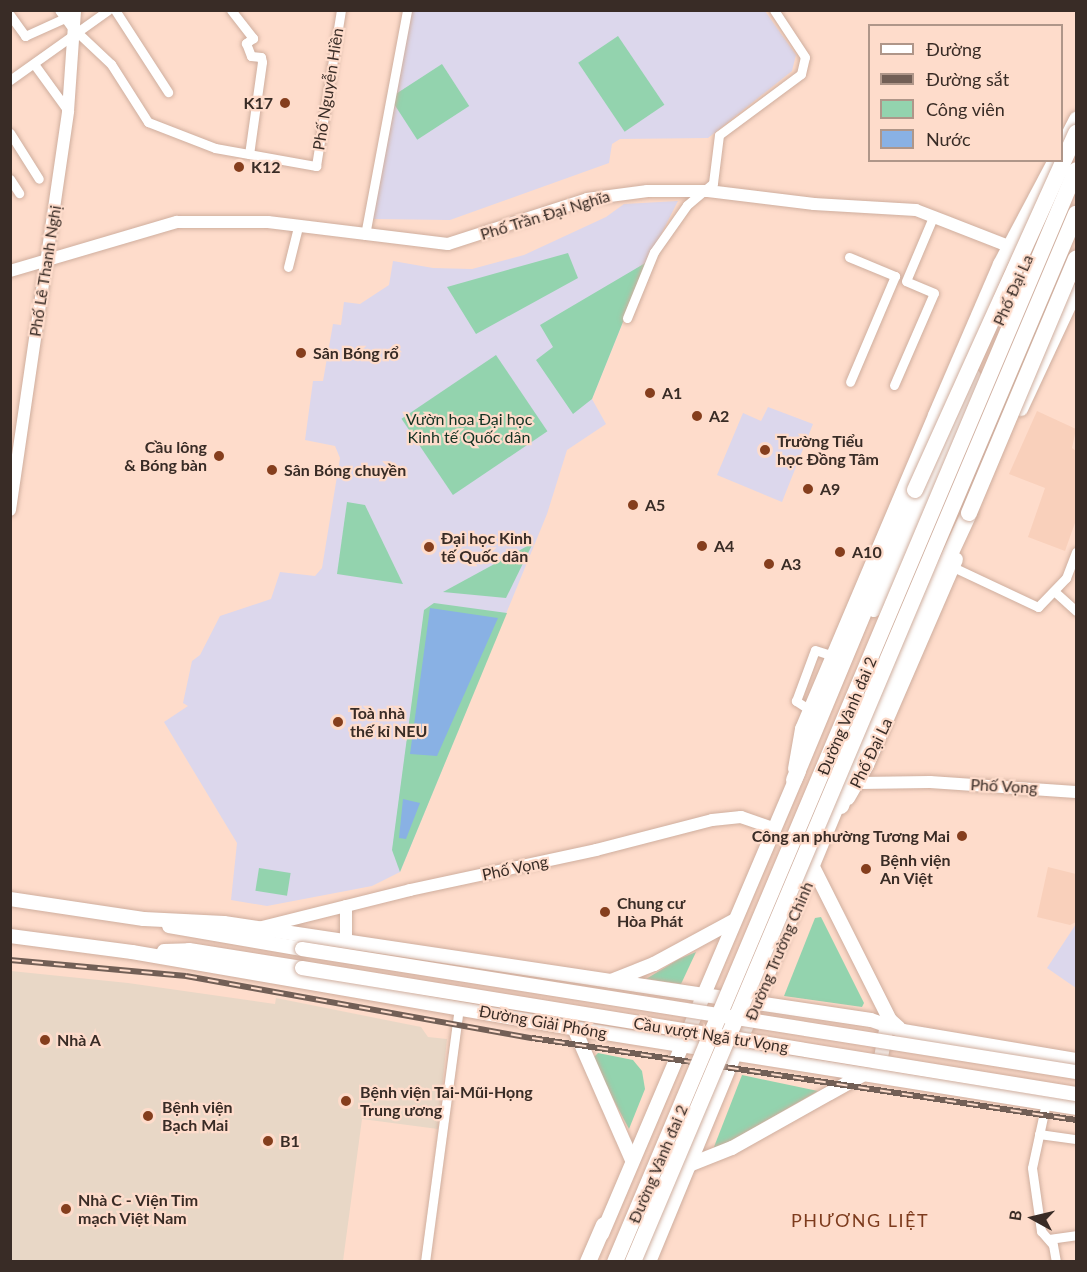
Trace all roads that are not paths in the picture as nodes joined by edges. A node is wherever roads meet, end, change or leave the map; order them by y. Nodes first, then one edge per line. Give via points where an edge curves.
1 (108, 10) edge
2 (115, 10) edge
3 (231, 10) edge
4 (341, 10) edge
5 (407, 10) edge
6 (774, 10) edge
7 (67, 13) edge
8 (10, 15) edge
9 (77, 32) junction
10 (34, 64) junction
11 (10, 80) edge
12 (168, 92) dead end
13 (68, 111) junction
14 (1077, 119) edge
15 (1077, 126) edge
16 (10, 133) edge
17 (1077, 133) edge
18 (1063, 145) edge
19 (249, 154) junction
20 (1054, 162) edge
21 (1077, 170) edge
22 (10, 179) edge
23 (39, 179) dead end
24 (708, 191) junction
25 (19, 193) dead end
26 (1077, 214) edge
27 (933, 217) junction
28 (298, 227) junction
29 (1077, 230) edge
30 (365, 235) junction
31 (1010, 247) junction
32 (1029, 255) junction
33 (849, 257) dead end
34 (48, 259) junction
35 (1077, 259) edge
36 (288, 267) dead end
37 (1061, 267) junction
38 (10, 271) edge
39 (1077, 274) edge
40 (895, 276) junction
41 (906, 281) junction
42 (1077, 291) edge
43 (627, 318) dead end
44 (983, 355) junction
45 (1017, 370) junction
46 (850, 382) dead end
47 (894, 385) dead end
48 (961, 410) junction
49 (935, 415) junction
50 (998, 417) junction
51 (1007, 441) junction
52 (10, 510) edge
53 (1077, 552) edge
54 (953, 567) junction
55 (1054, 591) junction
56 (1077, 611) edge
57 (833, 656) junction
58 (810, 710) junction
59 (794, 780) junction
60 (859, 783) junction
61 (1077, 792) edge
62 (841, 806) junction
63 (773, 828) junction
64 (814, 869) junction
65 (11, 899) edge
66 (346, 906) junction
67 (144, 919) junction
68 (735, 920) junction
69 (256, 928) junction
70 (10, 936) edge
71 (346, 941) junction
72 (132, 952) junction
73 (611, 981) junction
74 (631, 984) junction
75 (704, 995) junction
76 (756, 1004) junction
77 (459, 1007) junction
78 (886, 1025) junction
79 (574, 1028) junction
80 (903, 1031) junction
81 (621, 1036) junction
82 (683, 1046) junction
83 (735, 1054) junction
84 (1077, 1060) edge
85 (1077, 1072) edge
86 (862, 1075) junction
87 (878, 1077) junction
88 (662, 1091) junction
89 (1077, 1094) edge
90 (716, 1101) junction
91 (1046, 1103) junction
92 (1077, 1108) edge
93 (1038, 1134) junction
94 (1077, 1139) edge
95 (632, 1160) junction
96 (689, 1165) junction
97 (604, 1225) junction
98 (1077, 1235) edge
99 (1049, 1239) junction
100 (425, 1262) edge
101 (579, 1262) edge
102 (588, 1262) edge
103 (595, 1262) edge
104 (615, 1262) edge
105 (633, 1262) edge
106 (649, 1262) edge
107 (1056, 1262) edge

1 - 9 street
2 - 12 street
3 - 19 street via 253,39 246,43 251,56 261,57
4 - 19 street, Phố Nguyễn Hiền via 316,166
5 - 30 street
6 - 24 street via 805,57 801,75 719,135 717,171
7 - 8 street via 25,36
7 - 9 street
9 - 10 street
9 - 13 street, Phố Lê Thanh Nghị
9 - 19 street, Phố Nguyễn Hiền via 111,64 148,122 215,148
10 - 11 street
10 - 13 street
13 - 34 street, Phố Lê Thanh Nghị
14 - 18 main road
15 - 32 main road, Phố Đại La via 1061,180
16 - 23 street
17 - 59 highway, bridge via 915,490
20 - 31 main road, Phố Đại La
21 - 104 highway, Đường Vành đai 2, bridge
22 - 25 street
24 - 27 street, Phố Trần Đại Nghĩa via 814,204 916,210
24 - 30 street, Phố Trần Đại Nghĩa via 611,194 448,243
24 - 43 street via 690,202 654,252
26 - 105 highway, Đường Vành đai 2, bridge
27 - 31 street, Phố Trần Đại Nghĩa
27 - 41 street
28 - 30 street, Phố Trần Đại Nghĩa
28 - 34 street, Phố Trần Đại Nghĩa via 241,220 177,222
28 - 36 street
29 - 37 main road, Phố Đại La
31 - 32 street, Phố Trần Đại Nghĩa
31 - 49 main road, Phố Đại La
32 - 37 street, Phố Trần Đại Nghĩa
32 - 44 main road, Phố Đại La
33 - 40 street
34 - 38 street, Phố Trần Đại Nghĩa
34 - 52 street, Phố Lê Thanh Nghị
35 - 62 highway, bridge via 969,513 874,718
37 - 39 street, Phố Trần Đại Nghĩa
37 - 45 main road, Phố Đại La
40 - 41 street
40 - 46 street
41 - 47 street via 934,293
42 - 51 main road, Phố Đại La
44 - 45 main road
44 - 48 main road, Phố Đại La
45 - 50 main road, Phố Đại La
48 - 49 main road
48 - 59 main road, Phố Đại La via 820,735
49 - 57 main road, Phố Đại La
50 - 51 main road
50 - 62 main road, Phố Đại La via 865,721 845,780
51 - 54 main road, Phố Đại La
53 - 55 street via 1066,578
54 - 55 street via 1038,607
54 - 60 main road, Phố Đại La
55 - 56 street
57 - 58 main road, Phố Đại La
57 - 58 street via 815,650 796,701
58 - 59 main road, Phố Đại La via 802,729
59 - 63 main road, Phố Đại La
60 - 61 street, Phố Vọng via 965,784
60 - 62 main road, Phố Đại La
62 - 64 main road, Đường Trường Chinh
63 - 66 street, Phố Vọng via 741,817 712,820
63 - 68 main road
64 - 76 main road, Đường Trường Chinh
64 - 80 main road via 890,1020
65 - 67 main road
66 - 69 street, Phố Vọng
66 - 71 street
67 - 69 main road
67 - 85 main road, Cầu vượt Ngã tư Vọng, bridge via 194,933
68 - 73 main road via 654,964
68 - 75 main road
69 - 71 main road
70 - 72 main road, Đường Giải Phóng
71 - 73 main road
72 - 77 main road, Đường Giải Phóng
72 - 89 main road, Cầu vượt Ngã tư Vọng, bridge via 189,951
73 - 74 main road
74 - 75 main road
74 - 81 main road via 640,1007 636,1023
75 - 76 main road
75 - 82 main road
76 - 78 main road
76 - 83 main road, Đường Trường Chinh
77 - 79 main road, Đường Giải Phóng
77 - 100 street
78 - 80 main road
78 - 87 main road
79 - 81 main road, Đường Giải Phóng
79 - 95 main road
80 - 84 main road
81 - 82 main road, Đường Giải Phóng
82 - 83 main road, Đường Giải Phóng
82 - 88 main road
83 - 86 main road, Đường Giải Phóng
83 - 90 main road, Đường Trường Chinh
86 - 87 main road, Đường Giải Phóng
86 - 96 main road via 732,1148
87 - 91 main road, Đường Giải Phóng
88 - 90 main road
88 - 95 main road
90 - 96 main road, Đường Trường Chinh
91 - 92 main road, Đường Giải Phóng
91 - 93 street
93 - 94 street
93 - 99 street via 1032,1168 1041,1231
95 - 97 main road
96 - 106 main road, Đường Trường Chinh
97 - 101 main road
97 - 102 highway
97 - 103 main road
98 - 99 street
99 - 107 street

